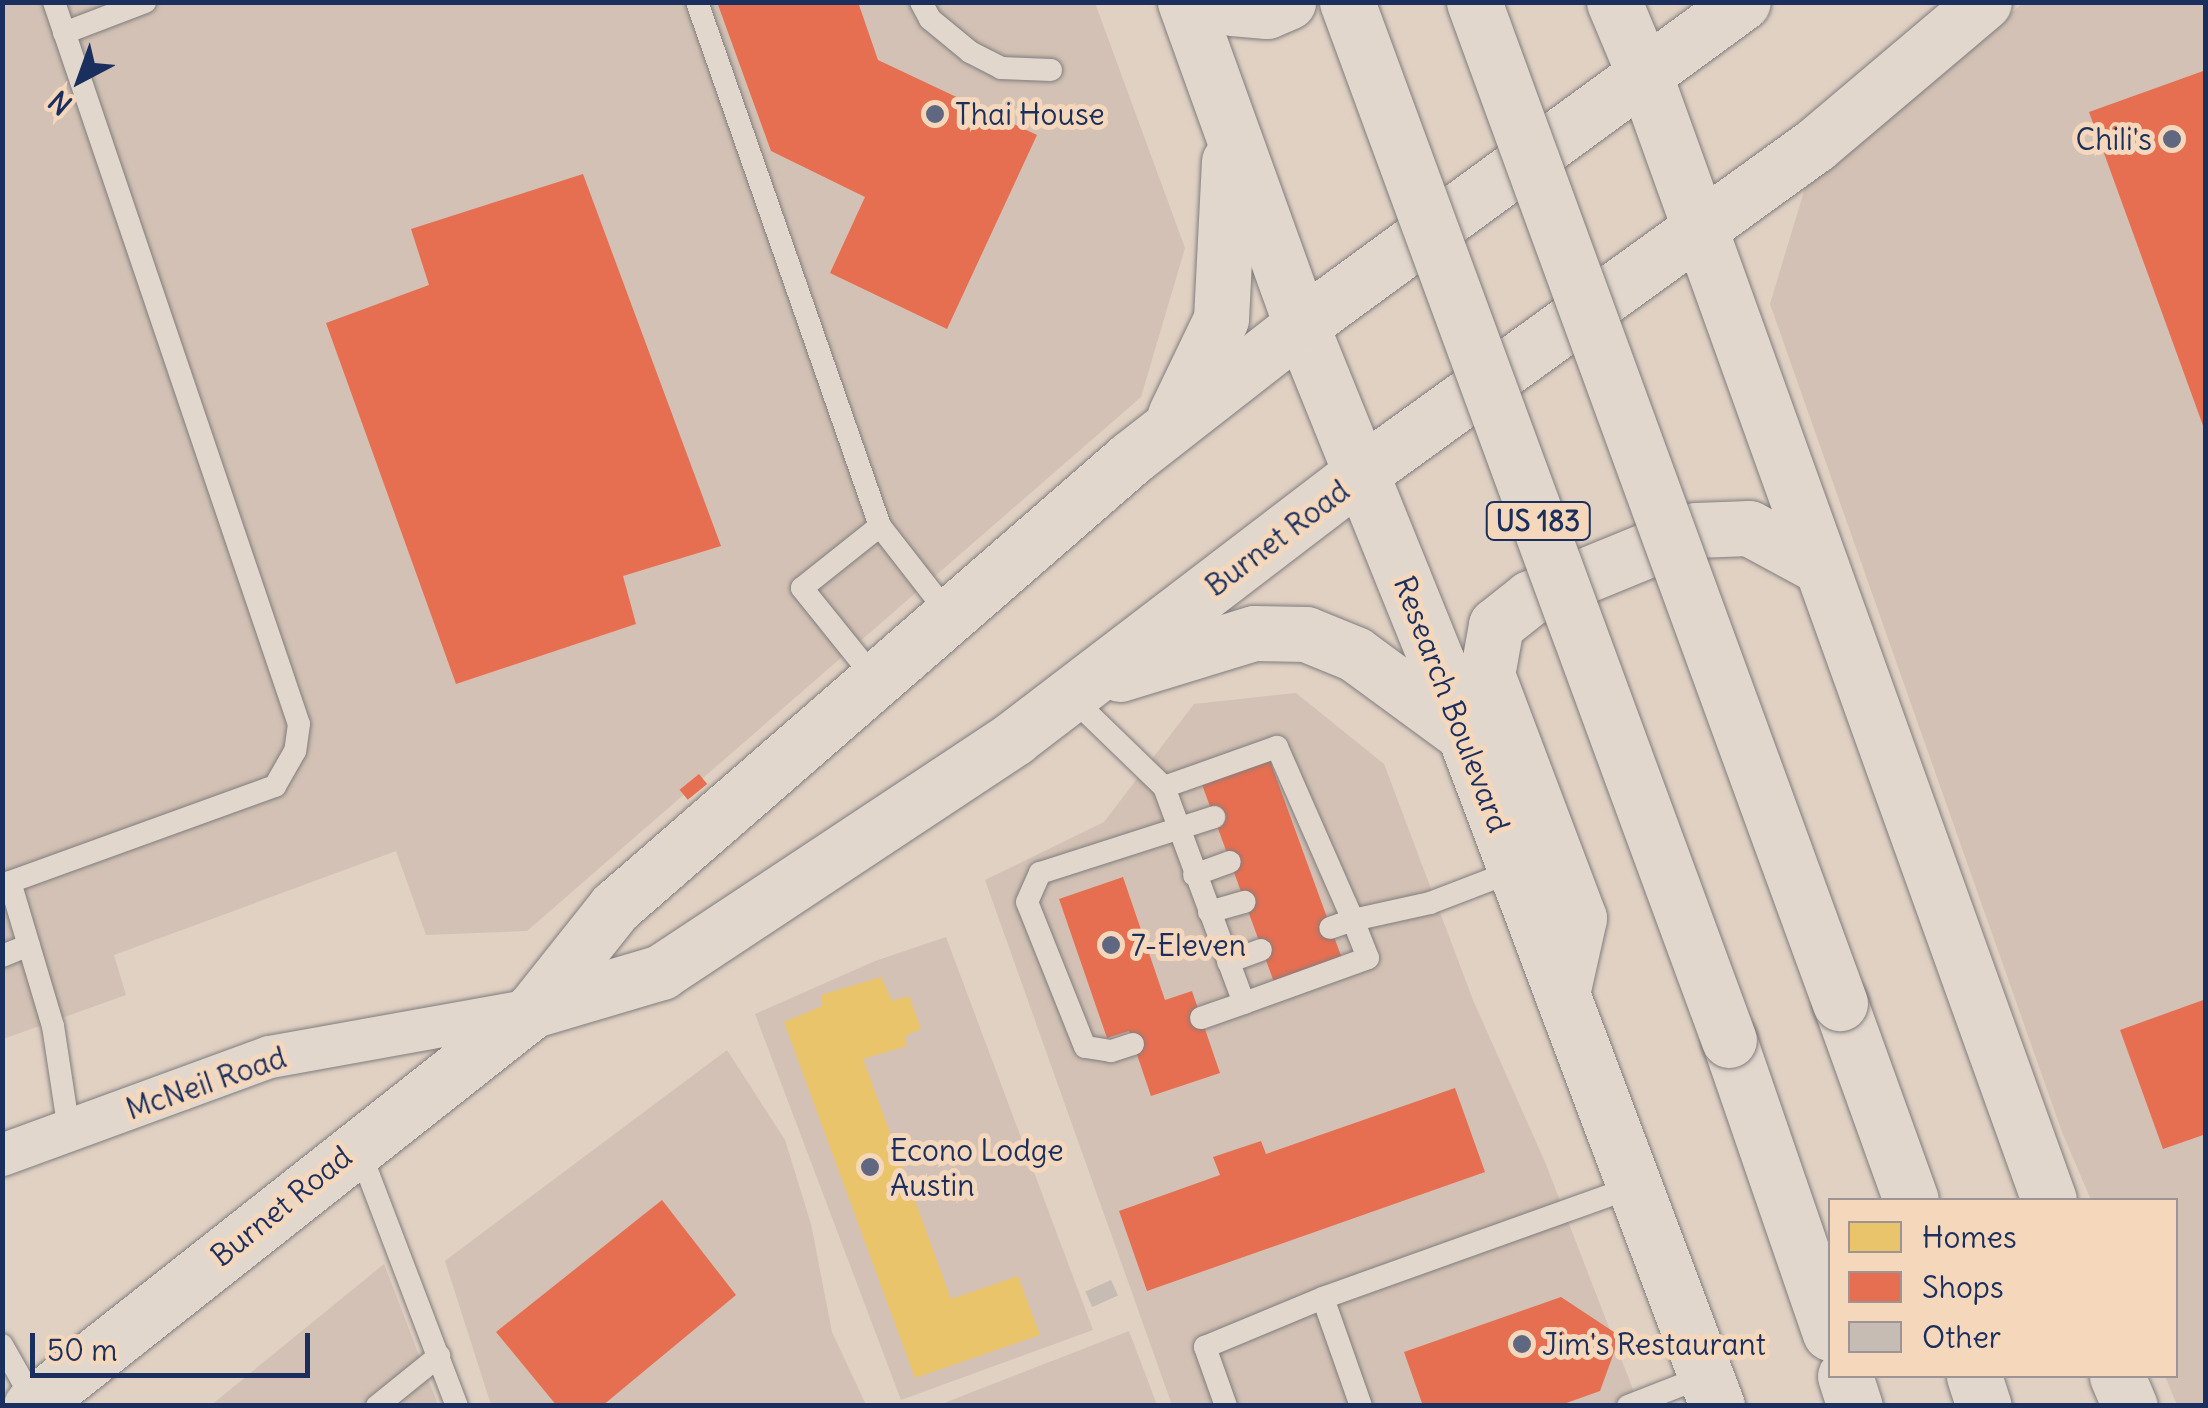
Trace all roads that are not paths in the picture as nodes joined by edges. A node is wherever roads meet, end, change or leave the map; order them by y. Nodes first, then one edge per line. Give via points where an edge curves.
1 (54, 2) edge
2 (145, 2) edge
3 (698, 2) edge
4 (921, 2) edge
5 (1185, 2) edge
6 (1226, 2) edge
7 (1288, 2) edge
8 (1347, 2) edge
9 (1474, 2) edge
10 (1614, 2) edge
11 (1743, 2) edge
12 (1984, 2) edge
13 (64, 32) junction
14 (1051, 70) dead end
15 (1645, 76) junction
16 (1230, 134) junction
17 (1700, 230) junction
18 (1301, 325) junction
19 (1168, 430) junction
20 (1361, 474) junction
21 (880, 526) junction
22 (1821, 567) junction
23 (950, 616) junction
24 (876, 680) junction
25 (1077, 691) junction
26 (1464, 734) junction
27 (1164, 787) junction
28 (1214, 817) dead end
29 (1176, 829) junction
30 (1230, 862) dead end
31 (1516, 870) junction
32 (1194, 875) junction
33 (1245, 902) dead end
34 (1209, 912) junction
35 (1353, 920) junction
36 (1330, 928) dead end
37 (29, 946) junction
38 (1261, 950) dead end
39 (2, 956) edge
40 (1228, 962) junction
41 (1562, 994) junction
42 (1244, 1003) junction
43 (533, 1010) junction
44 (1202, 1018) dead end
45 (1133, 1044) dead end
46 (69, 1130) junction
47 (358, 1146) junction
48 (2, 1155) edge
49 (1634, 1186) junction
50 (1910, 1198) edge
51 (2047, 1198) edge
52 (1323, 1298) junction
53 (1828, 1328) edge
54 (2, 1345) edge
55 (438, 1356) junction
56 (1846, 1378) edge
57 (1975, 1378) edge
58 (2118, 1378) edge
59 (1711, 1391) edge
60 (33, 1404) edge
61 (377, 1406) edge
62 (457, 1406) edge
63 (1226, 1406) edge
64 (1360, 1406) edge
65 (1628, 1406) edge
66 (1855, 1406) edge
67 (1984, 1406) edge
68 (2130, 1406) edge

1 - 13 lane
2 - 13 lane
3 - 21 lane
4 - 14 lane via 930,19 970,52 1002,68
5 - 16 main road, Research Boulevard
6 - 7 main road via 1268,11
8 - 53 main road, US 183, bridge via 1729,1040
9 - 50 main road, bridge
10 - 15 main road
11 - 15 main road, Burnet Road
12 - 17 main road, Burnet Road via 1816,144
13 - 37 lane via 298,724 295,751 275,786 10,882
15 - 17 main road
15 - 18 main road, Burnet Road
16 - 18 main road, Research Boulevard
16 - 19 main road via 1221,318
17 - 20 main road, Burnet Road
17 - 22 main road
18 - 19 main road, Burnet Road
18 - 20 main road, Research Boulevard
19 - 23 main road, Burnet Road
20 - 25 main road, Burnet Road
20 - 26 main road, Research Boulevard
21 - 23 lane
21 - 24 lane via 802,588
22 - 41 main road via 1748,528 1696,530 1530,598 1496,625 1487,675 1579,918
22 - 51 main road
23 - 24 main road, Burnet Road
24 - 43 main road, Burnet Road via 615,907
25 - 26 main road via 1254,633 1306,634 1355,654
25 - 27 lane
25 - 43 main road, Burnet Road via 662,972
26 - 31 main road, Research Boulevard
27 - 29 lane
27 - 35 lane via 1277,746 1324,877
28 - 29 lane
29 - 32 lane
29 - 45 lane via 1040,873 1027,902 1085,1046 1111,1052
30 - 32 lane
31 - 35 lane via 1430,903
31 - 41 main road, Research Boulevard
32 - 34 lane
33 - 34 lane
34 - 40 lane
35 - 36 lane
35 - 42 lane via 1368,958
37 - 39 lane
37 - 46 lane via 52,1026
38 - 40 lane
40 - 42 lane
41 - 49 main road, Research Boulevard
42 - 44 lane
43 - 46 street, McNeil Road via 270,1057
43 - 47 main road, Burnet Road
46 - 48 street, McNeil Road
47 - 55 lane
47 - 60 main road, Burnet Road
49 - 52 lane
49 - 59 main road, Research Boulevard
52 - 63 lane via 1205,1347
52 - 64 lane
54 - 60 lane
55 - 61 lane
55 - 62 lane
56 - 66 main road
57 - 67 main road
58 - 68 main road
59 - 65 lane

